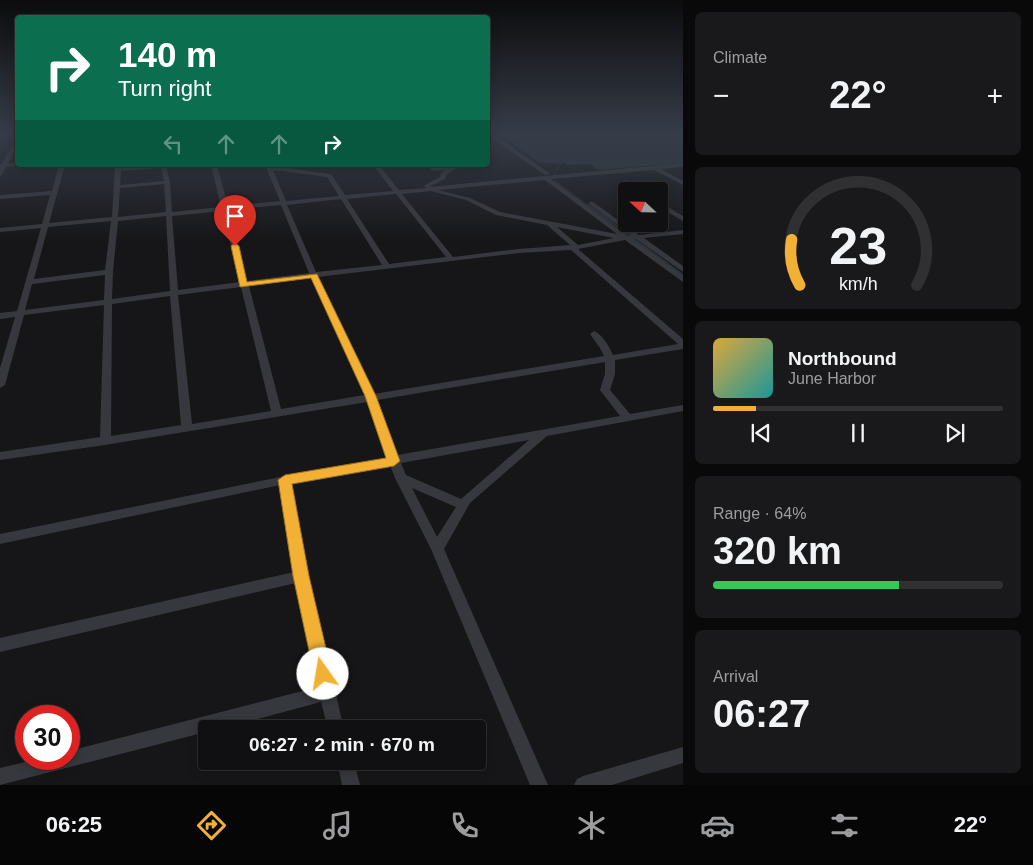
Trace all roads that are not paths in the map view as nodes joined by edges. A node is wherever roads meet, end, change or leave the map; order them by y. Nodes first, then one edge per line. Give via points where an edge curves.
1 (61, 169) edge
2 (118, 169) edge
3 (164, 169) edge
4 (215, 169) edge
5 (270, 169) edge
6 (281, 169) edge
7 (379, 169) edge
8 (433, 169) edge
9 (451, 169) edge
10 (537, 169) edge
11 (639, 169) edge
12 (658, 169) edge
13 (547, 176) junction
14 (555, 177) junction
15 (443, 178) junction
16 (166, 182) junction
17 (683, 183) edge
18 (116, 186) junction
19 (451, 186) junction
20 (420, 189) junction
21 (398, 191) junction
22 (54, 193) junction
23 (343, 197) junction
24 (0, 198) edge
25 (284, 202) junction
26 (227, 208) junction
27 (668, 210) edge
28 (169, 214) junction
29 (116, 219) junction
30 (683, 219) edge
31 (548, 222) junction
32 (44, 225) junction
33 (0, 230) edge
34 (683, 232) edge
35 (632, 238) junction
36 (575, 247) junction
37 (451, 259) junction
38 (387, 267) junction
39 (683, 270) edge
40 (109, 272) junction
41 (314, 275) junction
42 (683, 280) edge
43 (28, 282) junction
44 (244, 285) junction
45 (174, 294) junction
46 (108, 303) junction
47 (18, 314) junction
48 (0, 316) edge
49 (594, 334) dead end
50 (683, 345) edge
51 (610, 359) junction
52 (0, 385) edge
53 (370, 396) junction
54 (683, 408) edge
55 (277, 413) junction
56 (627, 418) junction
57 (188, 428) junction
58 (544, 434) junction
59 (104, 441) junction
60 (0, 456) edge
61 (394, 461) junction
62 (401, 478) junction
63 (285, 480) junction
64 (463, 504) junction
65 (0, 539) edge
66 (437, 549) junction
67 (301, 576) junction
68 (0, 645) edge
69 (327, 693) junction
70 (334, 720) edge
71 (683, 755) edge
72 (347, 770) edge
73 (0, 777) edge
74 (351, 785) edge
75 (540, 785) edge
76 (583, 785) edge

1 - 22 street
2 - 18 street
3 - 16 street
4 - 26 street
5 - 25 street
6 - 23 street via 329,175
7 - 21 street
8 - 15 street
9 - 15 street via 443,174
10 - 13 street
11 - 14 street
12 - 17 street
13 - 14 street
13 - 19 street
13 - 35 street
14 - 35 street
15 - 19 street
15 - 20 street
16 - 18 street
16 - 28 street
18 - 29 street
19 - 20 street
20 - 21 street
20 - 31 street via 468,199 498,214
21 - 23 street
21 - 37 street
22 - 24 street
22 - 32 street
23 - 25 street
23 - 38 street
25 - 26 street
25 - 41 street
26 - 28 street
26 - 44 street
27 - 30 street
28 - 29 street
28 - 45 street
29 - 32 street
29 - 40 street
31 - 35 street
31 - 36 street
32 - 33 street
32 - 43 street
34 - 35 street
35 - 36 street
35 - 39 street
35 - 42 street
36 - 37 street
36 - 50 street
37 - 38 street
38 - 41 street
40 - 43 street
40 - 46 street
41 - 44 street
41 - 53 street
43 - 47 street
44 - 45 street
44 - 55 street
45 - 46 street
45 - 57 street
46 - 47 street
46 - 59 street
47 - 48 street
47 - 52 street
49 - 51 street via 606,347
50 - 51 street
51 - 53 street
51 - 56 street via 612,367 605,390
53 - 55 street
53 - 61 street
54 - 56 street
55 - 57 street
56 - 58 street
57 - 59 street
58 - 61 street
58 - 64 street
59 - 60 street
61 - 62 street
61 - 63 street
62 - 64 street
62 - 66 street
63 - 65 street
63 - 67 street
64 - 66 street
66 - 75 street
67 - 68 street
67 - 69 street
69 - 70 street
69 - 73 street
71 - 76 street
72 - 74 street

